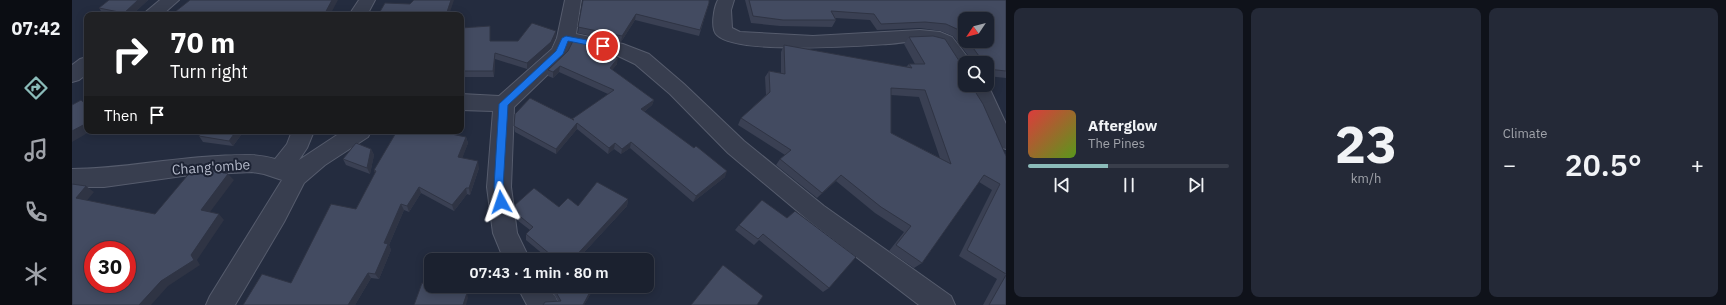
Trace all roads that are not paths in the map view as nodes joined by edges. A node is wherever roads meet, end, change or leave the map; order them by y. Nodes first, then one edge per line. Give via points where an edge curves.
1 (171, 0) edge
2 (367, 0) edge
3 (573, 0) edge
4 (726, 0) edge
5 (155, 12) edge
6 (360, 12) edge
7 (566, 38) junction
8 (958, 58) edge
9 (84, 66) edge
10 (72, 75) edge
11 (981, 92) edge
12 (464, 102) edge
13 (504, 104) junction
14 (302, 134) edge
15 (355, 134) edge
16 (1006, 141) edge
17 (288, 173) junction
18 (72, 178) edge
19 (514, 253) edge
20 (534, 293) edge
21 (220, 305) edge
22 (545, 305) edge
23 (941, 305) edge

1 - 5 street
2 - 6 street
3 - 7 street
4 - 8 street via 722,10 723,31 737,38 812,42 920,36 946,41
7 - 13 street via 560,52
7 - 23 street via 616,48 642,59 677,89 736,147 816,213
9 - 10 street
11 - 16 street via 995,124
12 - 13 street
13 - 19 street via 499,187 505,233
14 - 17 street
15 - 17 street
17 - 18 street, Chang'ombe via 252,163 190,166 104,178
17 - 21 street via 275,215
20 - 22 street

